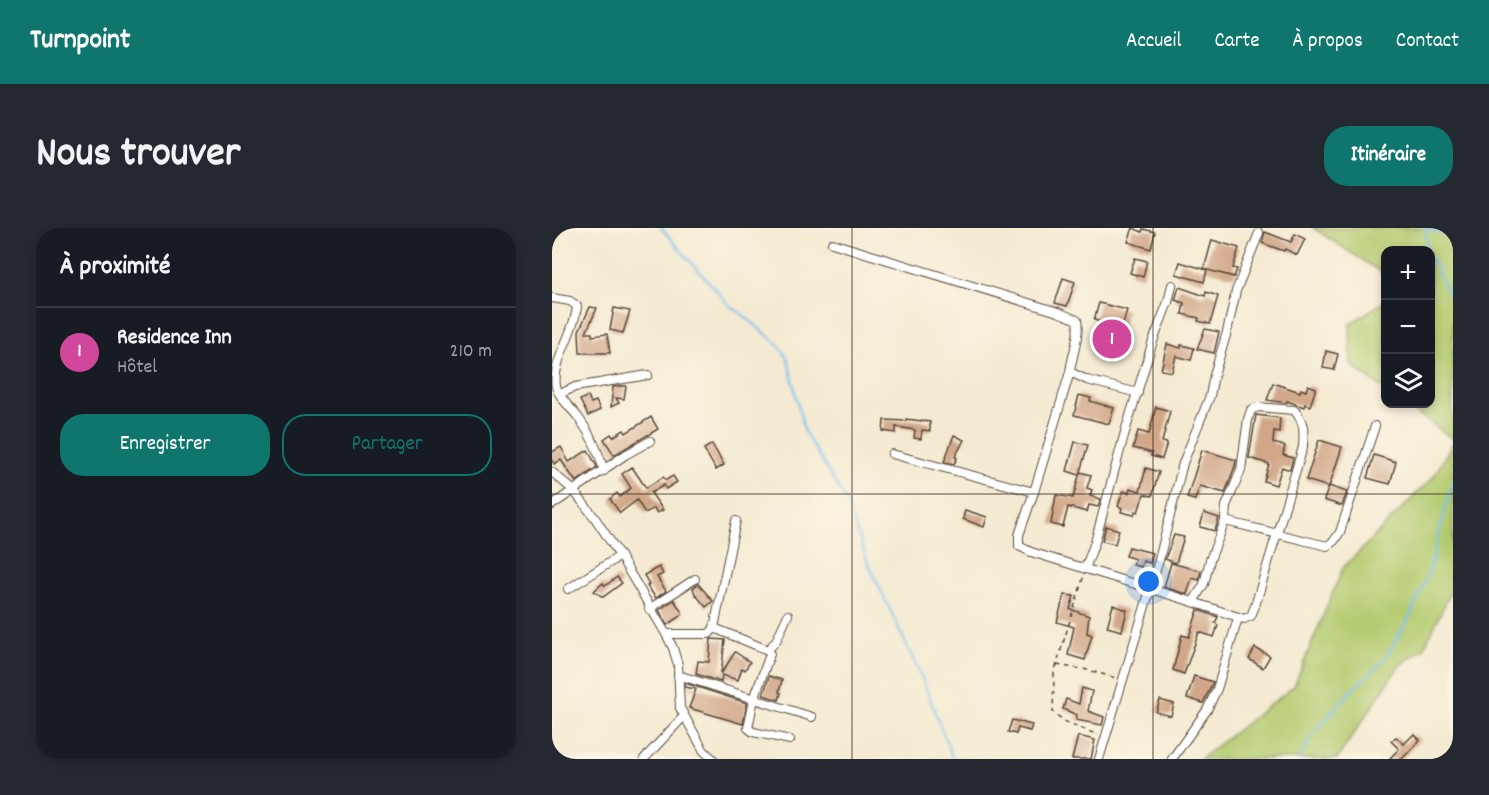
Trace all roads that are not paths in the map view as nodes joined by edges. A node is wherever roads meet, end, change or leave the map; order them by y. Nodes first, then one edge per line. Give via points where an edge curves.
1 (1259, 233) dead end
2 (832, 243) dead end
3 (1172, 285) dead end
4 (552, 298) edge
5 (1070, 372) junction
6 (648, 375) dead end
7 (1138, 393) junction
8 (560, 394) junction
9 (1375, 426) dead end
10 (650, 441) dead end
11 (892, 454) dead end
12 (604, 471) junction
13 (552, 472) edge
14 (573, 490) junction
15 (1034, 492) junction
16 (552, 505) edge
17 (736, 521) dead end
18 (1225, 521) junction
19 (1277, 532) junction
20 (620, 555) junction
21 (1085, 569) junction
22 (695, 579) dead end
23 (1151, 588) junction
24 (568, 589) dead end
25 (1192, 602) junction
26 (649, 609) junction
27 (788, 615) dead end
28 (1238, 618) junction
29 (714, 628) junction
30 (666, 634) junction
31 (768, 650) junction
32 (678, 675) junction
33 (754, 699) junction
34 (684, 716) junction
35 (812, 717) dead end
36 (790, 740) dead end
37 (644, 759) edge
38 (713, 759) edge
39 (1099, 759) edge
40 (1172, 759) edge

1 - 23 street via 1236,291 1210,396 1183,463
2 - 5 street via 1077,320
3 - 7 street
4 - 8 street via 570,300 577,306 559,364 556,386
5 - 7 street
5 - 15 street
6 - 8 street via 575,387
7 - 21 street
8 - 12 street via 585,427
9 - 19 street via 1334,541 1327,546
10 - 12 street
11 - 15 street
12 - 14 street
13 - 14 street
14 - 16 street
14 - 20 street
15 - 21 street via 1019,546
17 - 29 street
18 - 19 street
18 - 19 street via 1226,506 1241,470 1251,410 1294,410 1305,430 1303,447
18 - 25 street via 1204,584
19 - 28 street via 1251,616
20 - 24 street
20 - 26 street
21 - 23 street
22 - 26 street
23 - 25 street
23 - 39 street
25 - 28 street
26 - 30 street
27 - 31 street
28 - 40 street via 1217,689
29 - 30 street via 709,634
29 - 31 street
30 - 32 street
31 - 33 street via 770,654
32 - 33 street
32 - 34 street
33 - 35 street
33 - 36 street via 748,728
34 - 37 street
34 - 38 street

